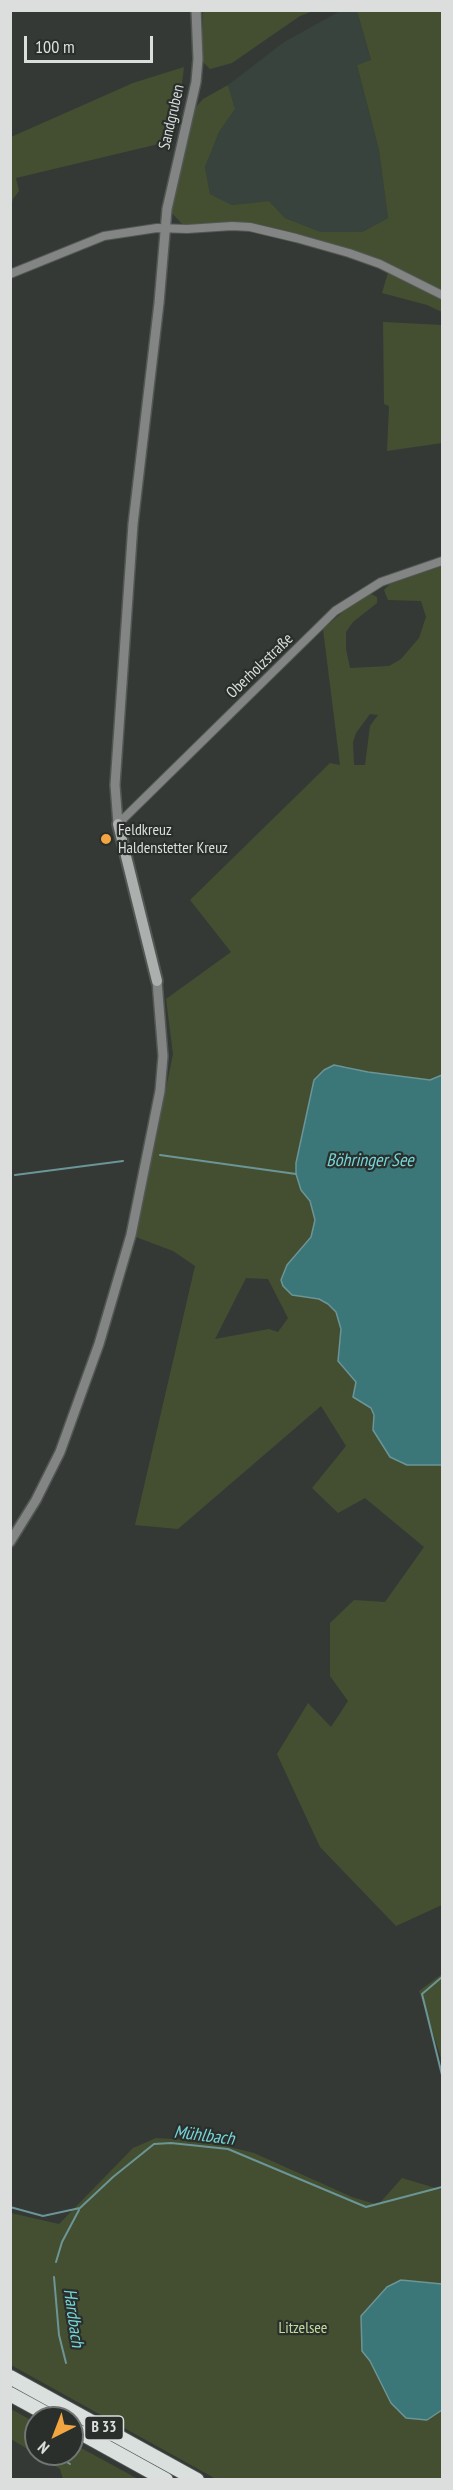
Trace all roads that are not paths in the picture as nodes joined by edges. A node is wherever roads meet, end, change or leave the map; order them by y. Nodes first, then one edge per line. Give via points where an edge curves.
1 (196, 10) edge
2 (165, 229) junction
3 (10, 274) edge
4 (442, 295) edge
5 (442, 561) edge
6 (118, 824) junction
7 (157, 981) joint
8 (10, 1542) edge
9 (10, 2376) edge
10 (10, 2394) edge
11 (32, 2406) edge
12 (84, 2435) edge
13 (166, 2480) edge
14 (197, 2480) edge

1 - 2 street, Sandgruben via 196,82
2 - 3 street via 104,236
2 - 4 street via 232,226 306,241 380,264
2 - 6 street, Sandgruben via 133,524 115,785
5 - 6 street, Oberholzstraße via 381,582 335,611
6 - 7 main road
7 - 8 street via 163,1056 160,1091 129,1244 99,1344 60,1452
9 - 14 highway, B 33
10 - 11 highway
12 - 13 highway, B 33

